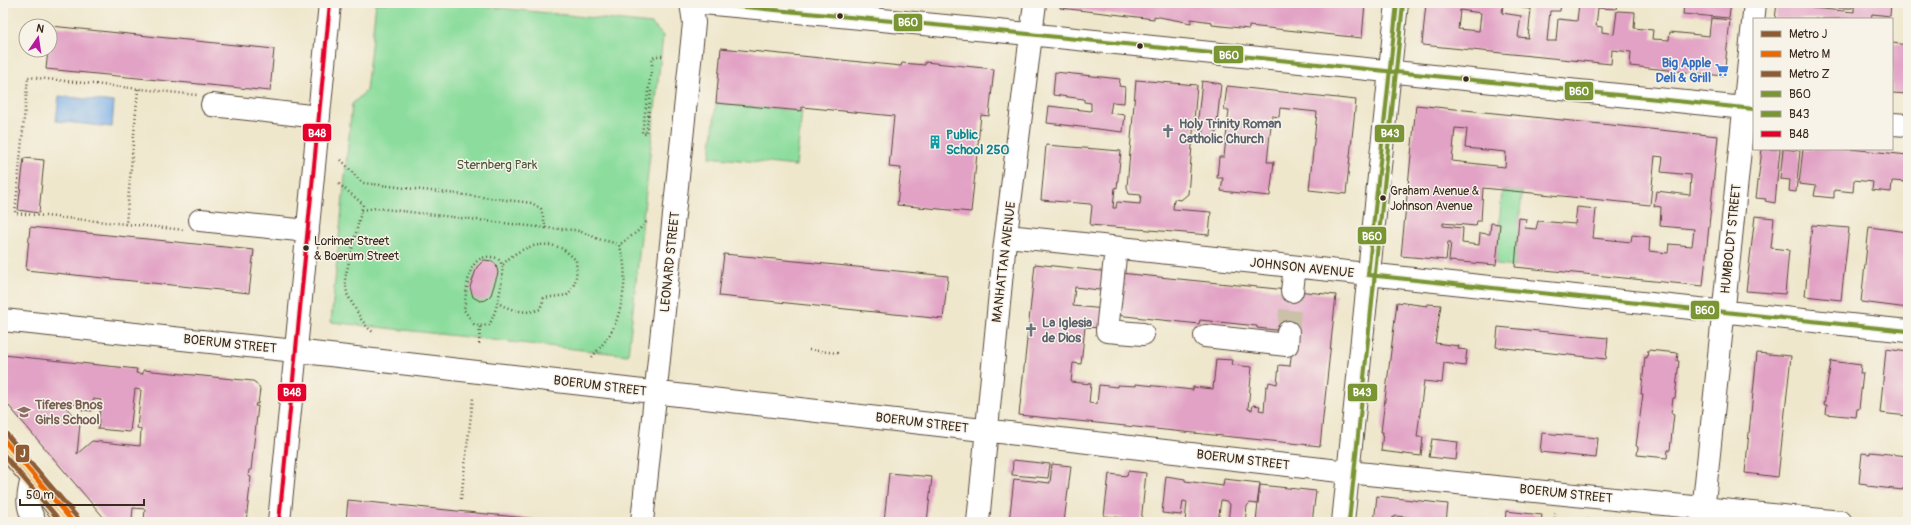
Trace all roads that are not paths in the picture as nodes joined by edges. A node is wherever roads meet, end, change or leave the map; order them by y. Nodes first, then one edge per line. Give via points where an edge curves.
1 (330, 3) edge
2 (691, 3) edge
3 (704, 3) edge
4 (1035, 3) edge
5 (1397, 3) edge
6 (1755, 3) edge
7 (1754, 18) edge
8 (1031, 36) junction
9 (1753, 38) edge
10 (1390, 72) junction
11 (206, 100) road end
12 (1749, 109) edge
13 (319, 117) junction
14 (1893, 124) edge
15 (1908, 125) edge
16 (200, 220) dead end
17 (308, 231) junction
18 (1007, 236) junction
19 (1116, 248) junction
20 (1295, 267) junction
21 (1368, 275) junction
22 (1292, 291) tunnel mouth
23 (1723, 312) junction
24 (3, 320) edge
25 (1908, 331) edge
26 (1288, 332) tunnel mouth
27 (1143, 334) dead end
28 (1205, 336) dead end
29 (295, 351) junction
30 (657, 392) junction
31 (988, 430) junction
32 (3, 444) edge
33 (1348, 472) junction
34 (32, 478) junction
35 (1702, 515) edge
36 (1810, 520) edge
37 (35, 522) edge
38 (70, 522) edge
39 (279, 522) edge
40 (642, 522) edge
41 (978, 522) edge
42 (1343, 522) edge
43 (1840, 522) edge

1 - 13 street
2 - 30 street, LEONARD STREET via 694,23
3 - 8 street
4 - 8 street, MANHATTAN AVENUE
5 - 10 street
6 - 7 street, HUMBOLDT STREET
8 - 10 street
8 - 18 street, MANHATTAN AVENUE
9 - 12 street, HUMBOLDT STREET
10 - 12 street
10 - 21 street
11 - 13 street
12 - 23 street, HUMBOLDT STREET
13 - 17 street
14 - 15 street
16 - 17 street
17 - 29 street
18 - 19 street, JOHNSON AVENUE
18 - 31 street, MANHATTAN AVENUE
19 - 20 street, JOHNSON AVENUE
19 - 27 street via 1107,331
20 - 21 street, JOHNSON AVENUE
20 - 22 street
21 - 23 street, JOHNSON AVENUE
21 - 33 street
23 - 25 street, JOHNSON AVENUE
23 - 35 street, HUMBOLDT STREET
24 - 29 street, BOERUM STREET
26 - 28 street via 1287,345
29 - 30 street, BOERUM STREET
29 - 39 street
30 - 31 street, BOERUM STREET
30 - 40 street, LEONARD STREET
31 - 33 street, BOERUM STREET
31 - 41 street, MANHATTAN AVENUE
32 - 34 main road
33 - 35 street, BOERUM STREET
33 - 42 street
34 - 37 street via 27,500
34 - 38 main road
35 - 36 street, BOERUM STREET
36 - 43 street, BOERUM STREET

